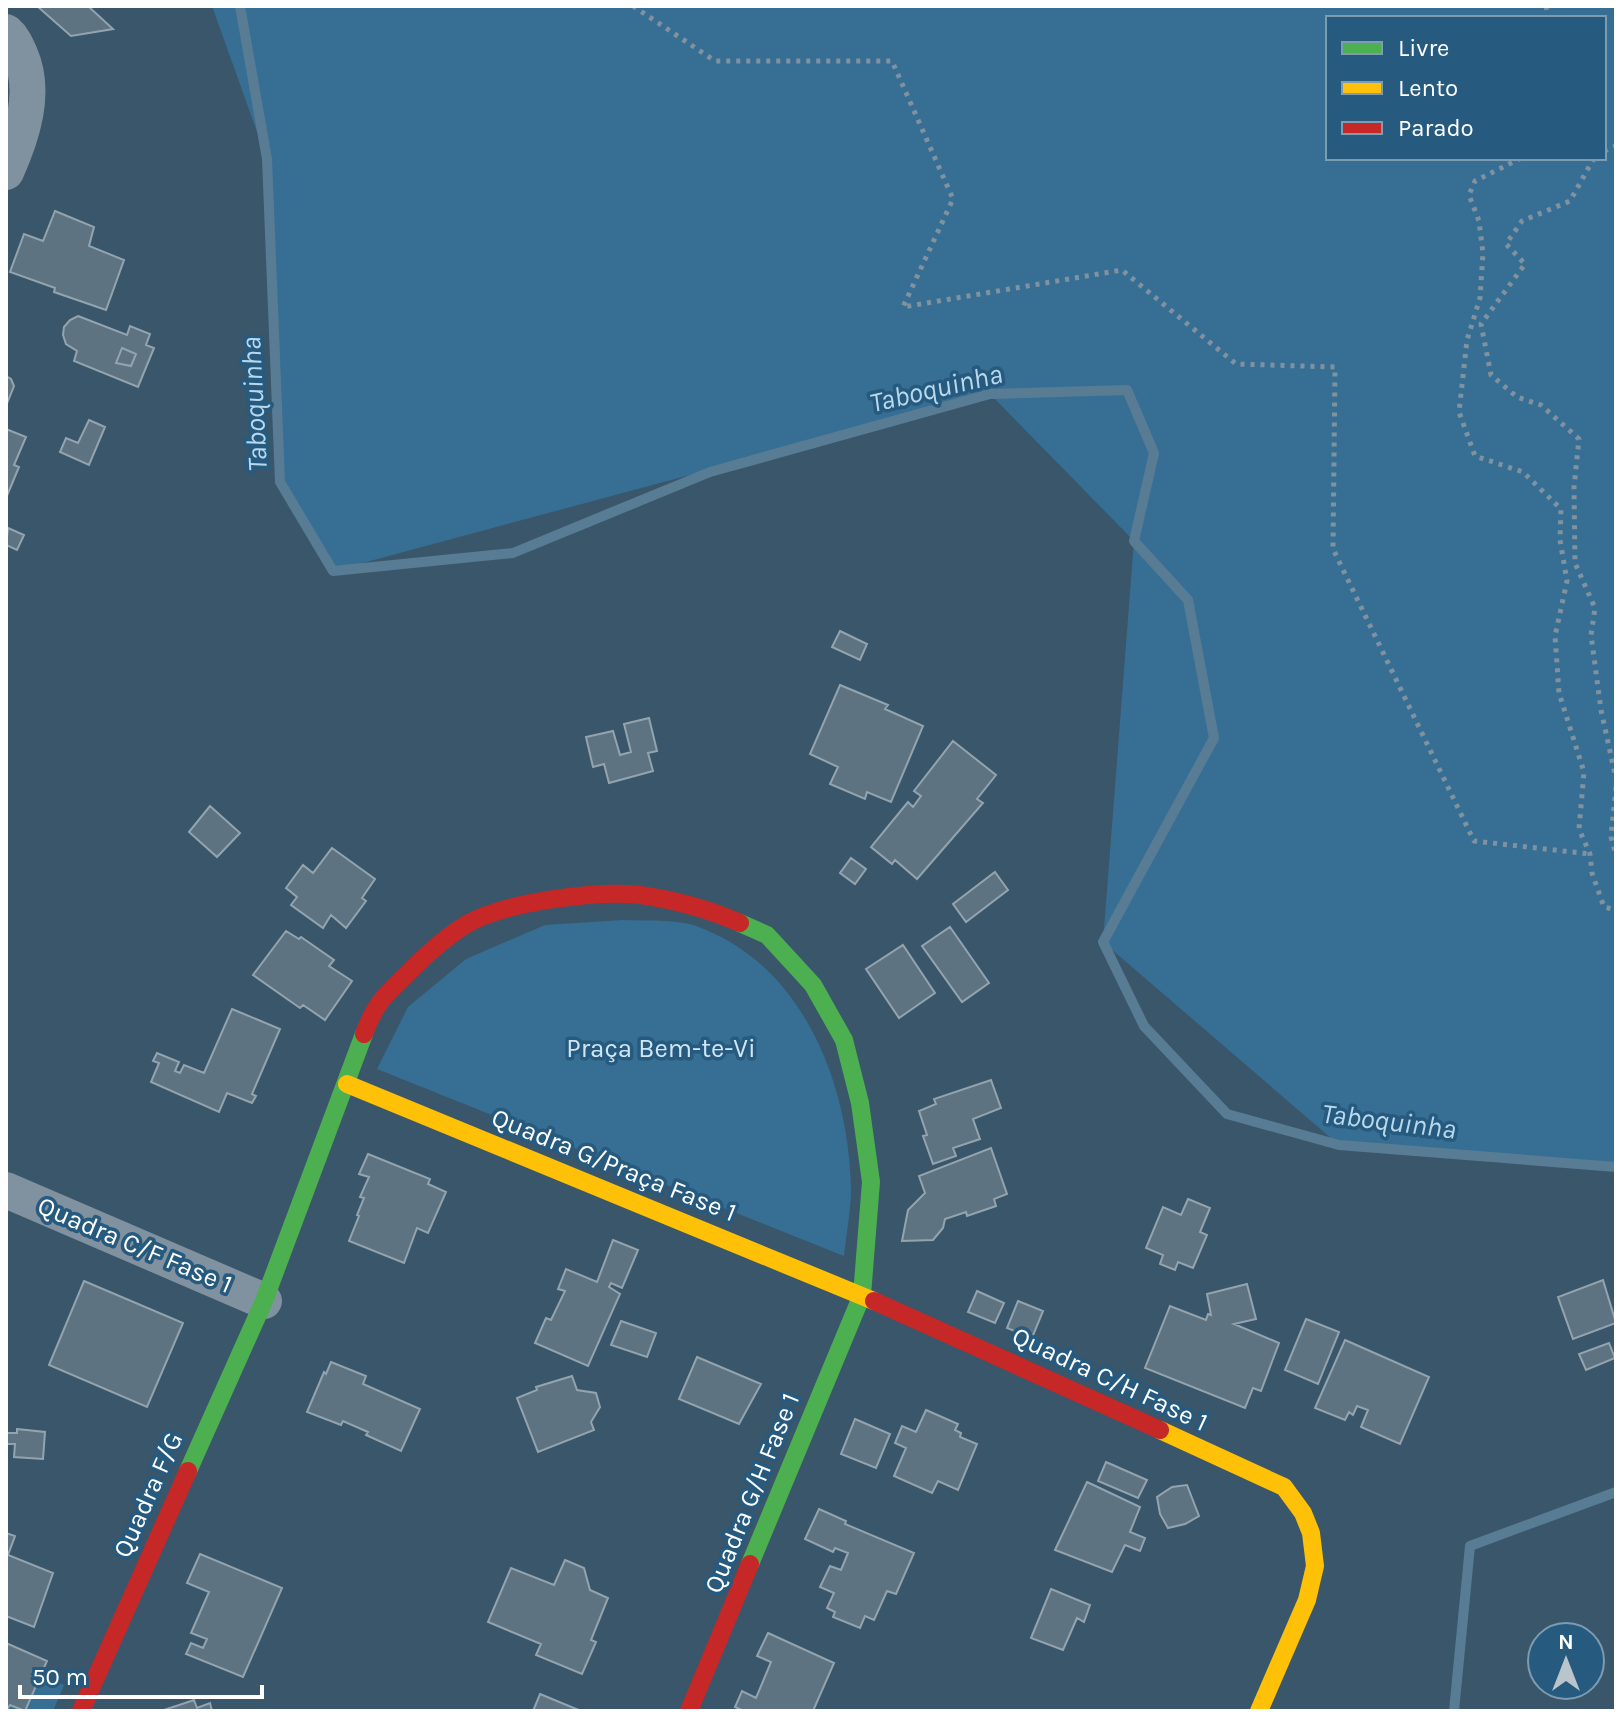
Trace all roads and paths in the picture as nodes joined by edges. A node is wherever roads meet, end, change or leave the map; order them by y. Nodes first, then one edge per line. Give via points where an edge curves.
1 (633, 6) edge
2 (6, 32) edge
3 (1517, 160) edge
4 (1593, 160) edge
5 (6, 172) edge
6 (1616, 779) edge
7 (1616, 787) edge
8 (1590, 854) junction
9 (1616, 855) edge
10 (1616, 910) edge
11 (347, 1084) junction
12 (6, 1190) edge
13 (862, 1295) junction
14 (264, 1301) junction
15 (81, 1711) edge
16 (689, 1711) edge
17 (1259, 1711) edge

1 - 8 path via 715,61 892,61 953,199 903,307 1122,270 1236,364 1335,367 1333,549 1474,841
2 - 5 street via 24,63 28,94 19,142
3 - 8 path via 1475,181 1469,195 1483,253 1459,412 1475,456 1523,472 1561,509 1567,581 1555,636 1559,693 1584,772 1579,829
4 - 6 path via 1570,201 1522,221 1506,244 1525,264 1481,324 1491,375 1517,397 1541,405 1579,439 1575,563 1595,608 1591,635
7 - 9 path via 1611,837
8 - 10 path via 1604,907
11 - 13 street, Quadra G/Praça Fase 1
11 - 13 street, Quadra G/H Fase 1 via 374,1007 467,924 515,905 577,897 638,895 705,908 767,935 813,985 844,1040 871,1182
11 - 14 street, Quadra F/G
12 - 14 street, Quadra C/F Fase 1
13 - 16 street, Quadra G/H Fase 1
13 - 17 street, Quadra C/H Fase 1 via 1284,1487 1305,1514 1315,1566
14 - 15 street, Quadra F/G

